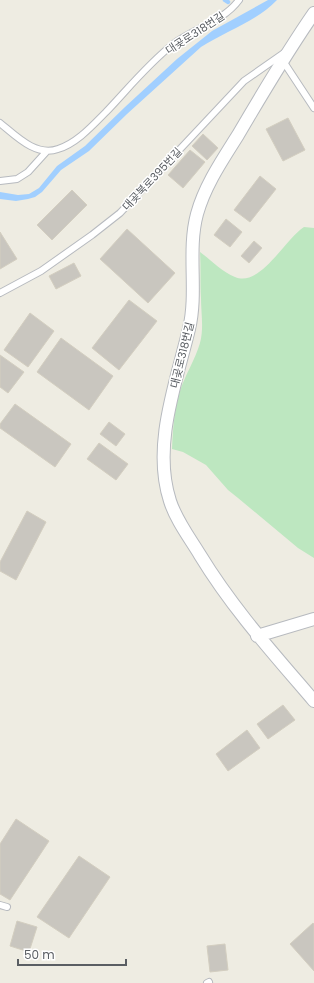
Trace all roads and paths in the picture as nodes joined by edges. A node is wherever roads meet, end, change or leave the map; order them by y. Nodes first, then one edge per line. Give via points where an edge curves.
1 (239, 0) edge
2 (314, 13) edge
3 (290, 49) junction
4 (283, 61) junction
5 (314, 108) edge
6 (0, 123) edge
7 (47, 151) junction
8 (0, 181) edge
9 (0, 293) edge
10 (314, 619) edge
11 (257, 636) junction
12 (314, 701) edge
13 (0, 905) edge
14 (7, 907) dead end

1 - 7 lane, 대곶로318번길 via 222,16 173,44 91,128 72,143 58,150
2 - 3 street, 대곶로318번길
3 - 4 street, 대곶로318번길
3 - 9 lane, 대곶북로395번길 via 244,81 120,213 40,271
4 - 5 lane
4 - 11 street, 대곶로318번길 via 215,173 197,214 193,236 190,323 165,435 166,485 174,513 214,578
6 - 7 lane via 28,145
7 - 8 lane via 28,172 17,179
10 - 11 street
11 - 12 street, 대곶로318번길
13 - 14 lane

